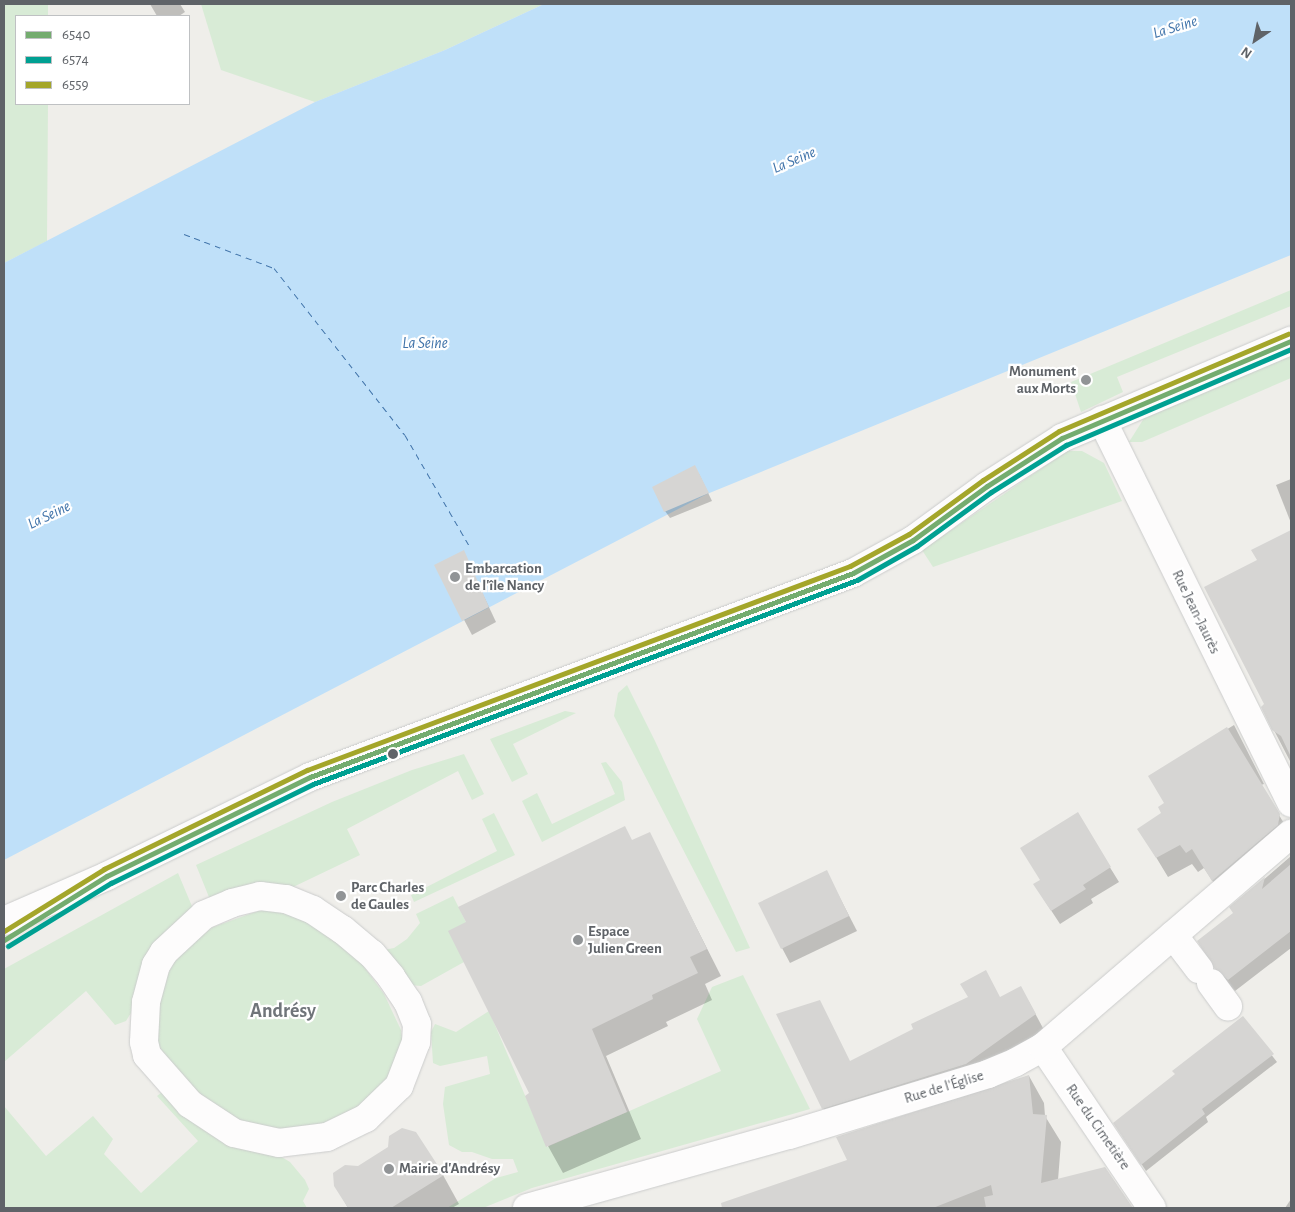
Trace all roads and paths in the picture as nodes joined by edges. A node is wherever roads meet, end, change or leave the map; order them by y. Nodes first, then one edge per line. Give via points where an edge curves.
1 (1291, 340) edge
2 (1102, 420) junction
3 (1291, 803) edge
4 (1291, 834) edge
5 (107, 876) junction
6 (204, 916) joint
7 (4, 921) edge
8 (1173, 935) junction
9 (4, 940) edge
10 (1228, 1006) dead end
11 (1042, 1047) junction
12 (527, 1208) edge
13 (1152, 1208) edge

1 - 2 street
2 - 3 street, Rue Jean-Jaurès
2 - 5 street via 1054,442 914,540 854,573 310,777
4 - 8 street, Rue de l'Église
5 - 7 street
5 - 9 street
6 - 6 street via 164,952 156,965 146,1002 144,1042 147,1055 170,1084 190,1104 234,1133 279,1143 304,1141 344,1130 386,1102 408,1068 416,1042 417,1024 408,1002 372,954 321,915 286,899 260,896 232,903
8 - 10 street
8 - 11 street, Rue de l'Église
11 - 12 street, Rue de l'Église via 988,1074 788,1135
11 - 13 street, Rue du Cimetière

